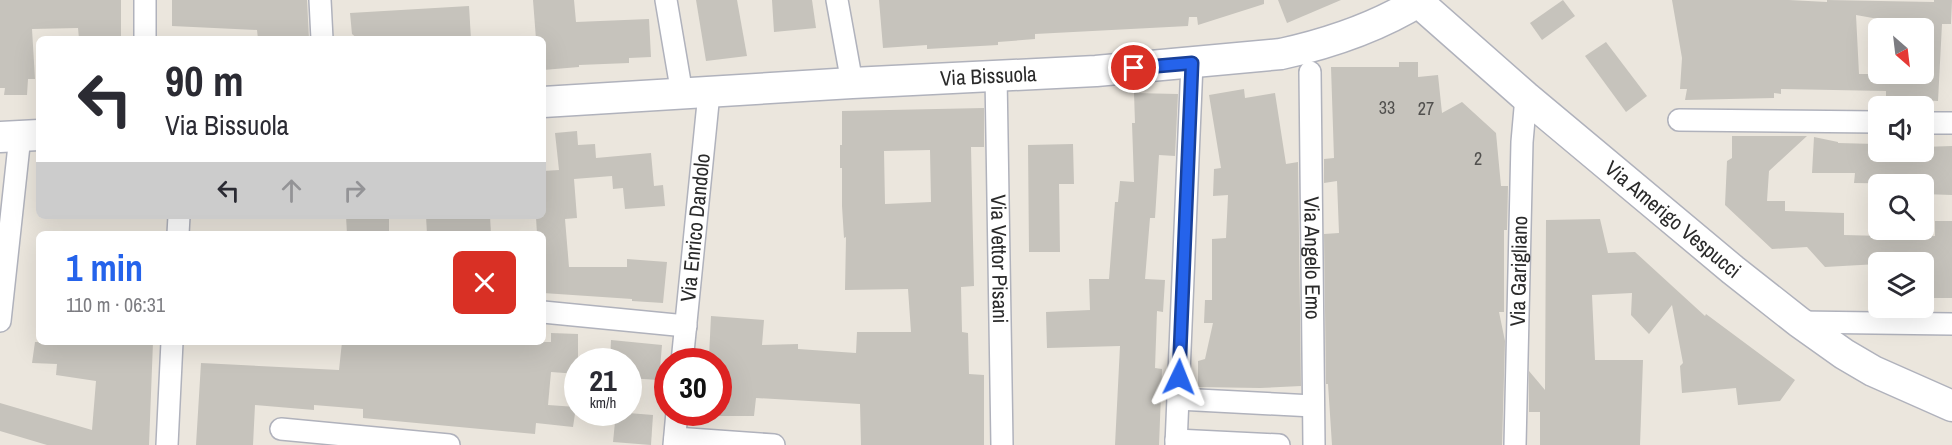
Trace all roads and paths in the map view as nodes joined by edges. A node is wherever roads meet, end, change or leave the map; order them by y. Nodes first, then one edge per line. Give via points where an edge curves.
1 (145, 0) edge
2 (320, 0) edge
3 (666, 0) edge
4 (837, 0) edge
5 (1418, 1) edge
6 (145, 36) edge
7 (322, 36) edge
8 (1192, 63) junction
9 (1310, 72) dead end
10 (996, 75) junction
11 (852, 83) junction
12 (695, 94) junction
13 (1526, 97) junction
14 (546, 102) edge
15 (1679, 120) dead end
16 (1868, 122) edge
17 (1934, 123) edge
18 (1952, 123) edge
19 (20, 136) edge
20 (546, 312) edge
21 (0, 321) edge
22 (1799, 322) junction
23 (1952, 324) edge
24 (686, 326) junction
25 (172, 345) edge
26 (684, 348) edge
27 (1178, 399) junction
28 (1313, 406) junction
29 (1952, 406) edge
30 (676, 426) edge
31 (281, 429) dead end
32 (675, 441) edge
33 (1176, 442) edge
34 (167, 445) edge
35 (449, 445) edge
36 (774, 445) edge
37 (1002, 445) edge
38 (1279, 445) edge
39 (1314, 445) edge
40 (1515, 445) edge

1 - 6 street
2 - 7 street
3 - 12 street, Via Enrico Dandolo
4 - 11 street
5 - 8 street, Via Bissuola via 1377,25 1311,48
5 - 13 street, Via Amerigo Vespucci
8 - 10 street, Via Bissuola
8 - 27 street
9 - 28 street, Via Angelo Emo
10 - 11 street, Via Bissuola
10 - 37 street, Via Vettor Pisani
11 - 12 street, Via Bissuola
12 - 14 street, Via Bissuola
12 - 24 street, Via Enrico Dandolo
13 - 22 street, Via Amerigo Vespucci
13 - 40 street, Via Garigliano
15 - 16 street
17 - 18 street
19 - 21 street
20 - 24 street
22 - 23 street
22 - 29 street, Via Amerigo Vespucci via 1873,371
24 - 26 street, Via Enrico Dandolo
25 - 34 street
27 - 28 street
27 - 33 street
28 - 39 street, Via Angelo Emo
30 - 32 street
31 - 35 street
32 - 36 street
33 - 38 street

